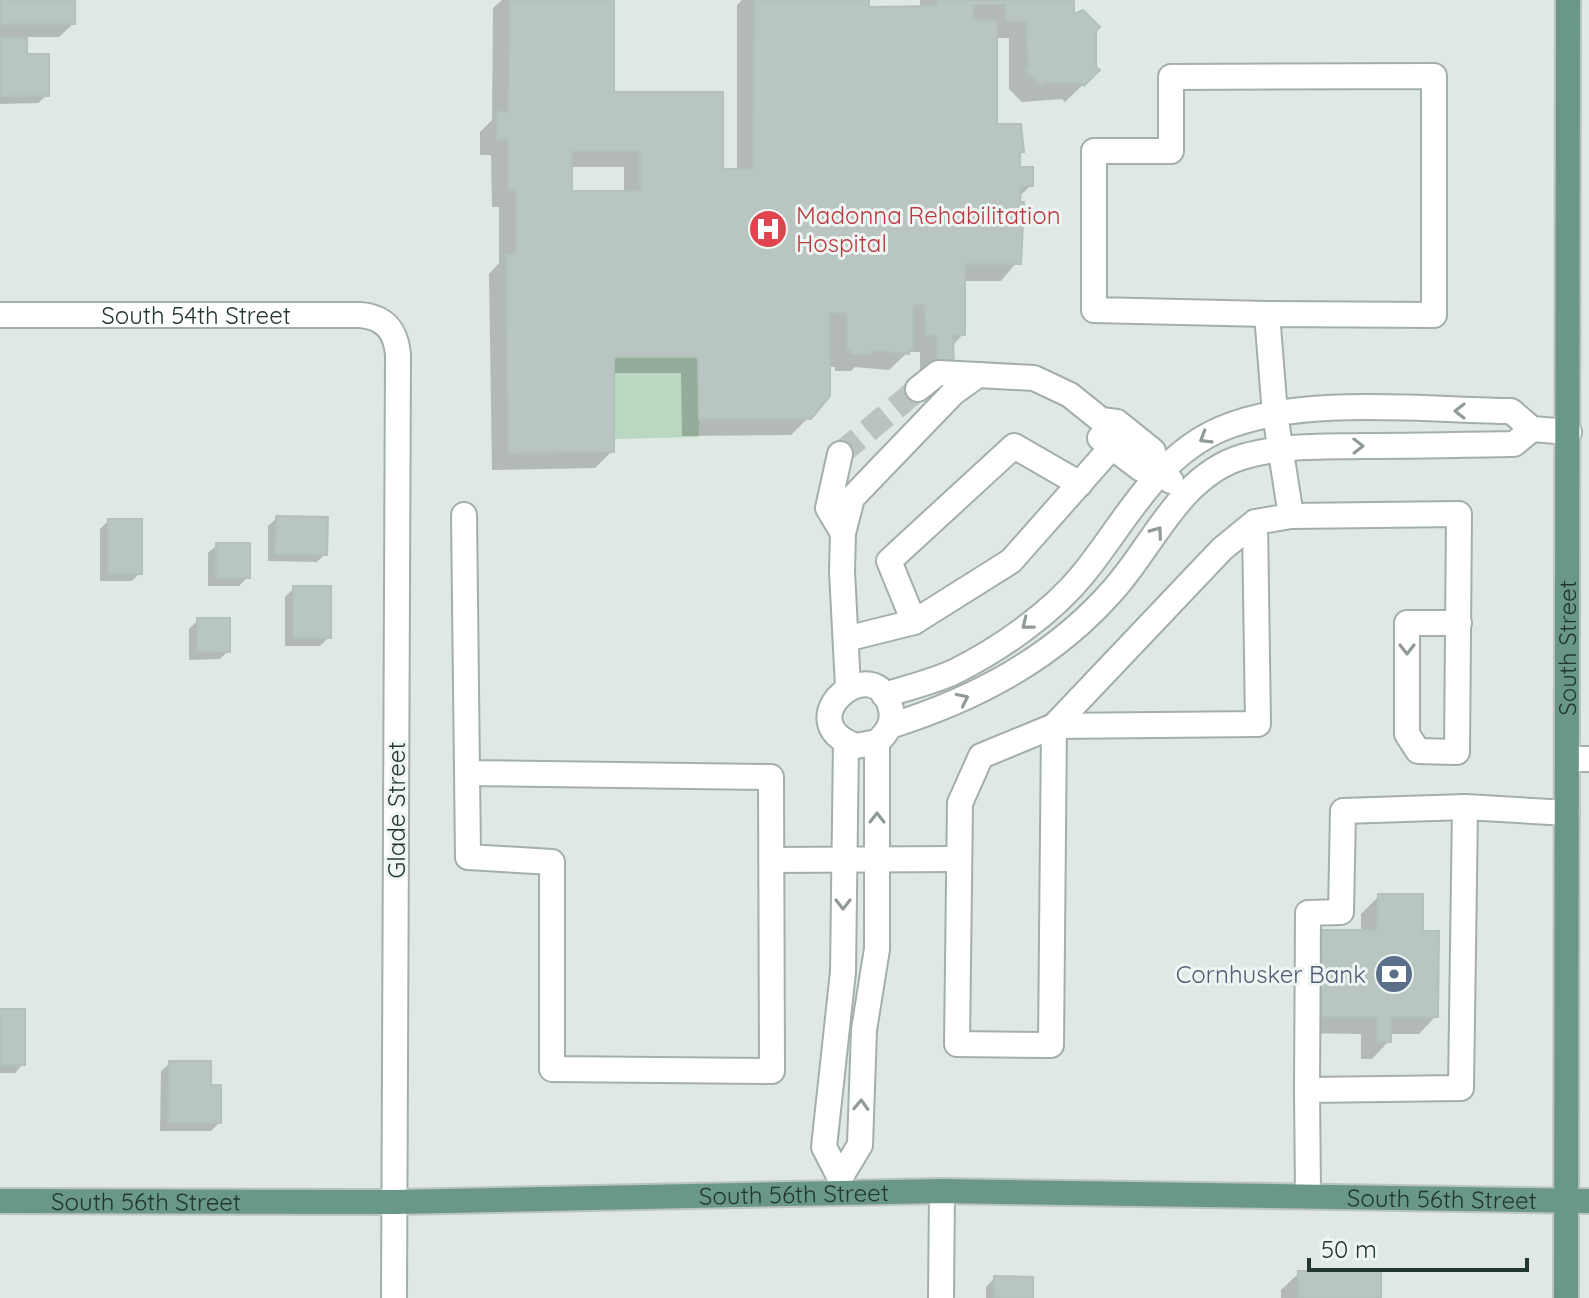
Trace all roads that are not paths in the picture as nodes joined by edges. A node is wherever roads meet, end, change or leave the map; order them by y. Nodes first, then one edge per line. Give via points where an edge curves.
1 (1568, 0) edge
2 (1267, 314) junction
3 (0, 315) edge
4 (388, 325) joint
5 (978, 375) junction
6 (918, 389) tunnel mouth
7 (1275, 414) junction
8 (1101, 420) junction
9 (1532, 429) junction
10 (1569, 432) junction
11 (1111, 448) junction
12 (1280, 448) junction
13 (840, 454) tunnel mouth
14 (1159, 469) junction
15 (1080, 484) junction
16 (1185, 493) junction
17 (464, 515) dead end
18 (1291, 516) junction
19 (1255, 522) junction
20 (843, 533) junction
21 (914, 622) junction
22 (1459, 623) junction
23 (846, 639) junction
24 (848, 687) junction
25 (884, 695) junction
26 (1054, 726) junction
27 (883, 734) junction
28 (846, 742) junction
29 (1578, 759) edge
30 (467, 773) junction
31 (1465, 807) junction
32 (1567, 813) junction
33 (958, 859) junction
34 (772, 860) junction
35 (877, 861) junction
36 (844, 862) junction
37 (1307, 1090) junction
38 (840, 1185) junction
39 (942, 1191) junction
40 (1308, 1195) junction
41 (0, 1201) edge
42 (1578, 1201) edge
43 (394, 1202) junction
44 (394, 1298) edge
45 (941, 1298) edge
46 (1566, 1298) edge

1 - 10 main road, South Street
2 - 2 street via 1434,315 1434,76 1171,77 1171,151 1094,151 1094,310
2 - 7 street
3 - 4 street, South 54th Street via 360,315
4 - 43 street, Glade Street via 398,355
5 - 6 street via 938,373
5 - 8 street via 1034,378 1070,395
5 - 20 street via 953,393 852,498
9 -> 7 street via 1511,411 1309,409
7 - 12 street
7 -> 14 street via 1221,429
8 - 11 street via 1100,437
8 - 14 street via 1117,422 1153,451
9 - 10 street
12 -> 9 street via 1514,444
10 - 29 main road, South Street
11 - 14 street via 1141,469
11 - 15 street
12 - 16 street via 1240,457
12 - 18 street
13 - 20 street via 828,508
14 - 16 street
14 -> 25 street via 1083,575 1050,606 1005,642 953,672
15 - 21 street via 1011,561
15 - 21 street via 1014,446 889,561
27 -> 16 street via 1015,673 1073,631 1115,589
17 - 30 street
18 - 19 street
18 - 22 street via 1459,514
19 - 26 street via 1222,549
19 - 26 street via 1258,724
20 - 23 street
21 - 23 street
22 -> 22 street via 1407,623 1407,734 1418,751 1457,752
23 - 24 street
24 - 25 street via 867,685
24 - 28 street via 834,700 830,718 837,736
25 - 27 street via 890,704
26 - 33 street via 981,756 960,803
26 - 33 street via 1051,1045 957,1044
27 - 28 street via 856,746
35 -> 27 street
28 - 36 street
29 - 32 main road, South Street
30 - 34 street via 771,777
30 - 34 street via 468,857 552,862 552,1069 772,1071
31 - 32 street
31 - 37 street via 1343,811 1341,912 1308,913
31 - 37 street via 1461,1088
32 - 42 main road, South Street
33 - 35 street
34 - 36 street
35 - 36 street
38 -> 35 street via 860,1145 864,1030 877,949
36 -> 38 street via 843,972 824,1147
37 - 40 street
38 - 39 main road, South 56th Street
38 - 43 main road, South 56th Street
39 - 40 main road, South 56th Street
39 - 45 street
40 - 42 main road, South 56th Street
41 - 43 main road, South 56th Street
42 - 46 main road, South Street
43 - 44 street, Glade Street

